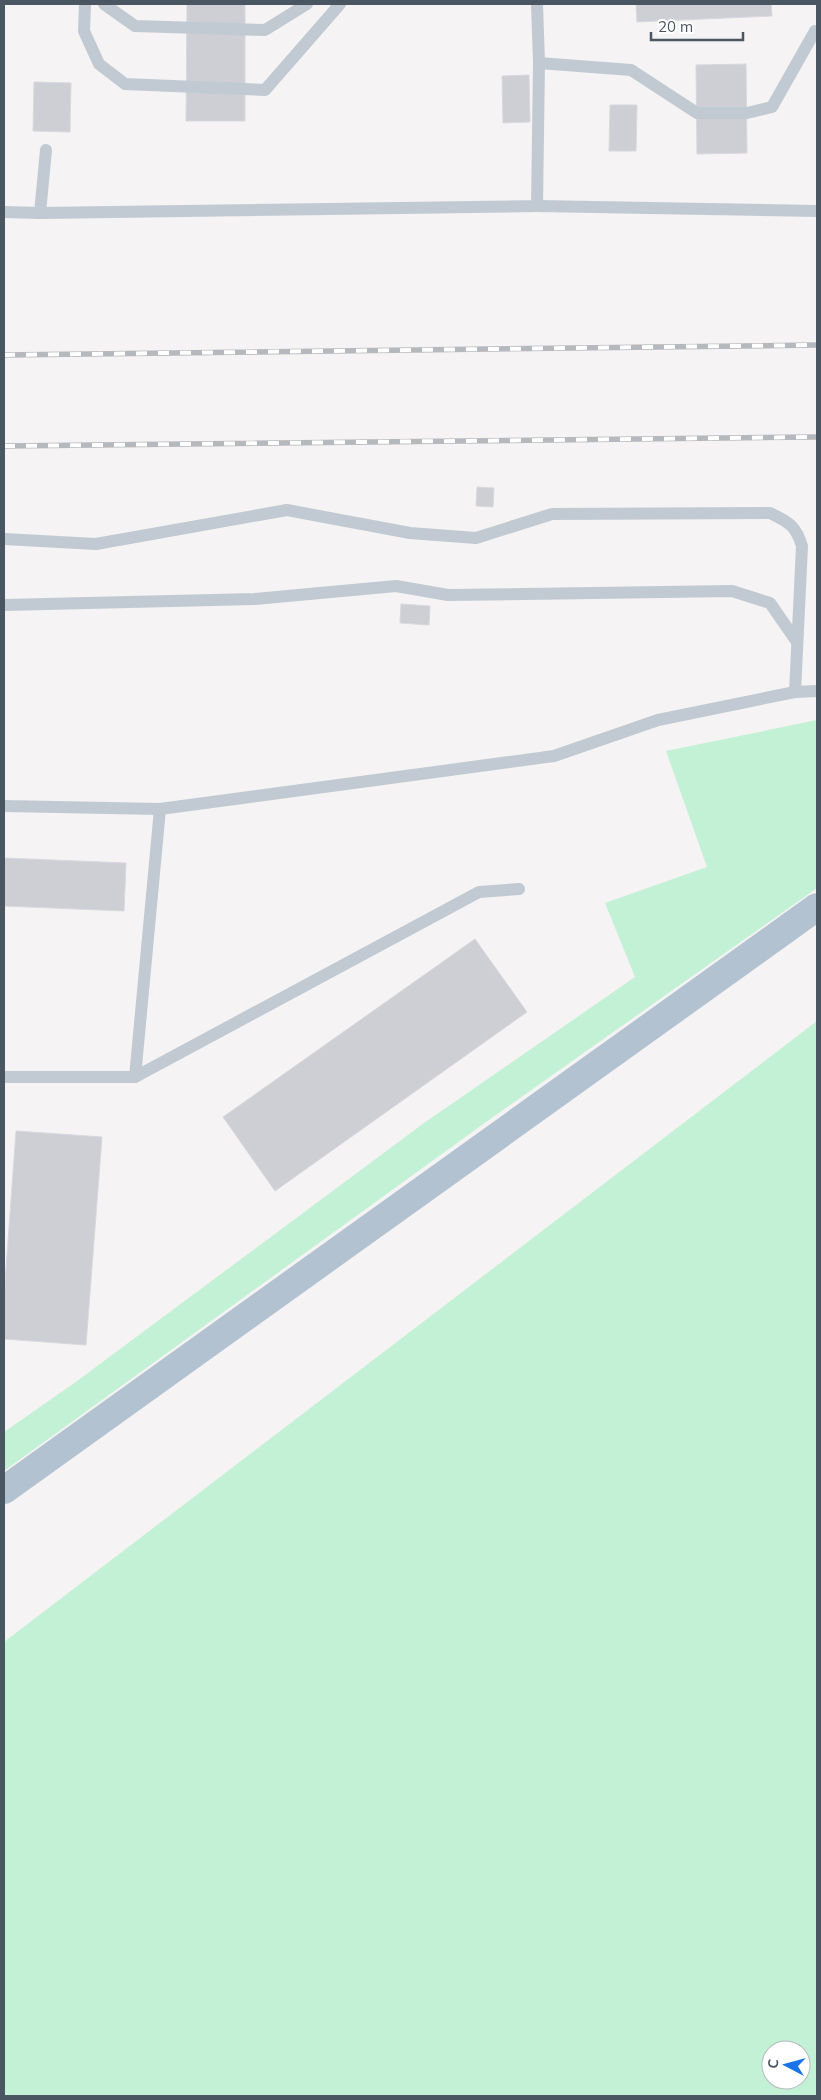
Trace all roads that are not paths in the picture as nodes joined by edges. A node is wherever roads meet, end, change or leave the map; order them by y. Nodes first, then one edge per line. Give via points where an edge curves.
1 (85, 4) edge
2 (104, 4) edge
3 (306, 4) edge
4 (340, 4) edge
5 (537, 4) edge
6 (817, 31) edge
7 (539, 63) junction
8 (46, 150) dead end
9 (537, 206) junction
10 (817, 211) edge
11 (4, 212) edge
12 (40, 214) junction
13 (4, 539) edge
14 (4, 605) edge
15 (797, 642) junction
16 (817, 691) edge
17 (795, 692) junction
18 (4, 806) edge
19 (160, 809) junction
20 (520, 889) dead end
21 (817, 907) edge
22 (4, 1077) edge
23 (135, 1077) junction
24 (4, 1490) edge

1 - 4 lane via 84,31 98,64 125,84 265,90
2 - 3 lane via 135,26 265,30
5 - 7 lane
6 - 7 lane via 772,107 747,113 697,113 631,70
7 - 9 lane
8 - 12 lane
9 - 10 lane
9 - 12 lane
11 - 12 lane
13 - 15 lane via 96,544 287,510 410,533 476,538 552,514 770,512 788,522 798,533 802,546
14 - 15 lane via 255,599 396,586 448,595 732,592 770,603
15 - 17 lane
16 - 17 lane
17 - 19 lane via 658,720 554,756
18 - 19 lane
19 - 23 lane
20 - 23 lane via 479,892
21 - 24 main road
22 - 23 lane

